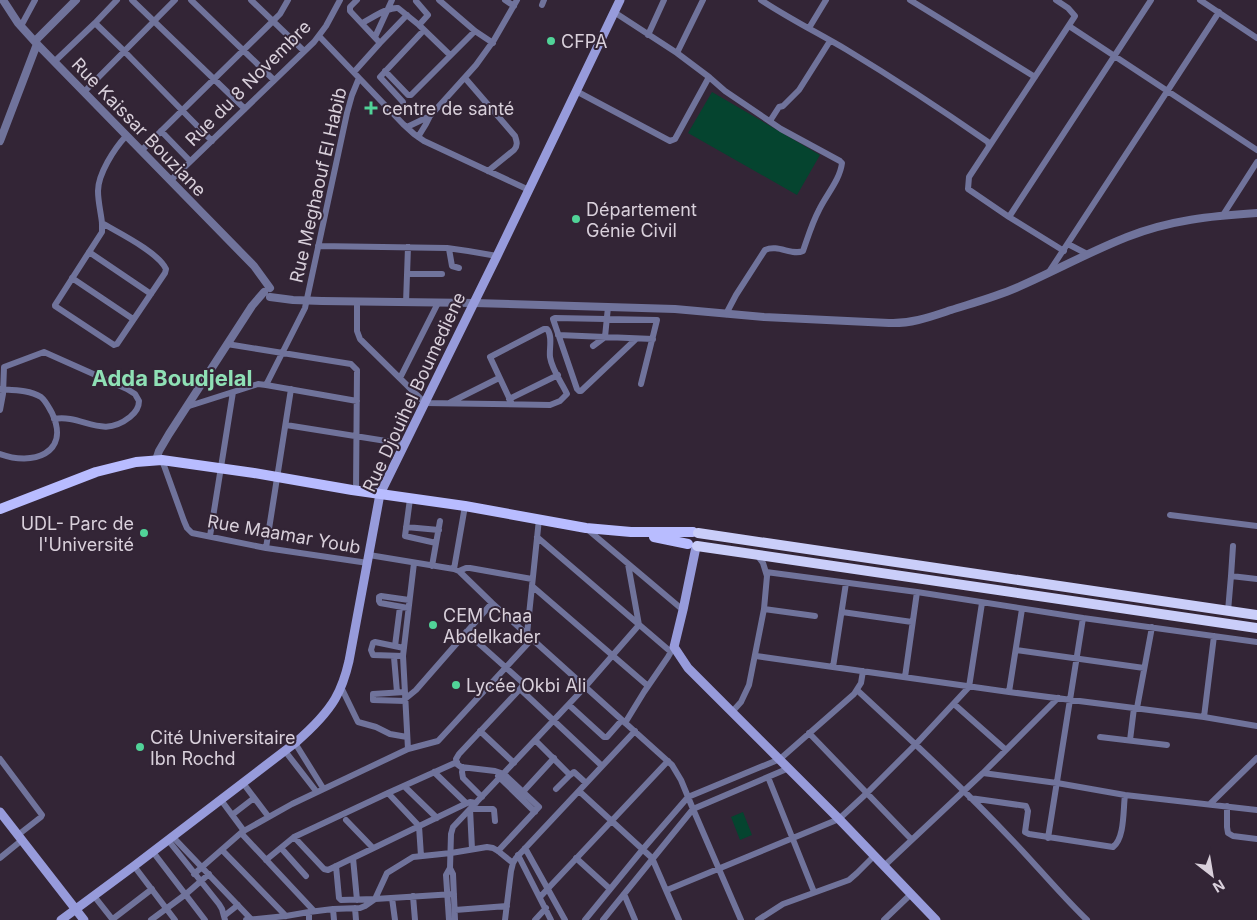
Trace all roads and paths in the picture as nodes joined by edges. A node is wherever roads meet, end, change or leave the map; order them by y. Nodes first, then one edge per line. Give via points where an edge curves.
1 (3, 0) edge
2 (35, 0) edge
3 (76, 0) edge
4 (118, 0) edge
5 (132, 0) edge
6 (175, 0) edge
7 (191, 0) edge
8 (251, 0) edge
9 (288, 0) edge
10 (340, 0) edge
11 (357, 0) edge
12 (392, 0) edge
13 (416, 0) edge
14 (439, 0) edge
15 (505, 0) edge
16 (620, 0) edge
17 (664, 0) edge
18 (703, 0) edge
19 (761, 0) edge
20 (826, 0) edge
21 (910, 0) edge
22 (1056, 0) edge
23 (1151, 0) edge
24 (1200, 0) edge
25 (516, 3) edge
26 (388, 9) junction
27 (614, 12) junction
28 (1219, 12) junction
29 (407, 15) junction
30 (154, 21) junction
31 (273, 21) junction
32 (95, 23) junction
33 (362, 23) junction
34 (21, 26) junction
35 (1069, 26) junction
36 (422, 28) junction
37 (808, 28) junction
38 (475, 31) junction
39 (648, 35) junction
40 (319, 36) junction
41 (1257, 38) edge
42 (377, 40) junction
43 (830, 40) junction
44 (493, 42) junction
45 (36, 43) junction
46 (243, 50) junction
47 (124, 51) junction
48 (304, 51) junction
49 (677, 53) junction
50 (450, 56) junction
51 (1114, 56) junction
52 (54, 62) junction
53 (384, 71) junction
54 (354, 72) junction
55 (709, 77) junction
56 (1035, 77) junction
57 (359, 78) junction
58 (465, 78) junction
59 (214, 79) junction
60 (274, 80) junction
61 (1168, 91) junction
62 (84, 92) junction
63 (576, 92) junction
64 (245, 108) junction
65 (182, 110) junction
66 (394, 114) junction
67 (430, 116) junction
68 (770, 121) junction
69 (407, 127) junction
70 (161, 131) junction
71 (126, 136) junction
72 (418, 137) junction
73 (0, 141) edge
74 (212, 141) junction
75 (989, 146) junction
76 (1257, 150) edge
77 (141, 151) junction
78 (190, 161) junction
79 (1257, 162) edge
80 (488, 171) junction
81 (170, 181) junction
82 (529, 190) junction
83 (1257, 213) edge
84 (1223, 215) junction
85 (1009, 217) junction
86 (102, 223) junction
87 (1068, 244) junction
88 (318, 246) junction
89 (408, 247) junction
90 (449, 249) junction
91 (1064, 251) junction
92 (89, 252) junction
93 (1087, 254) junction
94 (497, 256) junction
95 (459, 268) dead end
96 (1049, 272) junction
97 (407, 274) junction
98 (442, 274) dead end
99 (72, 278) junction
100 (268, 293) junction
101 (151, 294) junction
102 (307, 300) junction
103 (358, 301) junction
104 (406, 303) junction
105 (438, 303) junction
106 (474, 303) junction
107 (608, 307) junction
108 (726, 314) junction
109 (606, 318) junction
110 (133, 319) junction
111 (558, 335) junction
112 (605, 337) junction
113 (636, 339) junction
114 (653, 340) junction
115 (227, 344) junction
116 (593, 346) dead end
117 (281, 354) junction
118 (558, 375) junction
119 (400, 378) junction
120 (499, 378) junction
121 (641, 384) dead end
122 (266, 385) junction
123 (1, 389) edge
124 (291, 389) junction
125 (233, 392) junction
126 (510, 401) junction
127 (357, 402) junction
128 (425, 403) junction
129 (450, 403) junction
130 (186, 408) junction
131 (0, 410) edge
132 (54, 419) junction
133 (286, 425) junction
134 (357, 437) junction
135 (405, 444) junction
136 (0, 454) edge
137 (159, 460) junction
138 (221, 468) junction
139 (278, 477) junction
140 (356, 491) junction
141 (380, 494) junction
142 (410, 498) junction
143 (465, 506) junction
144 (0, 509) edge
145 (1170, 515) dead end
146 (538, 519) junction
147 (440, 521) dead end
148 (406, 526) junction
149 (1257, 526) edge
150 (586, 528) junction
151 (438, 530) junction
152 (631, 532) junction
153 (695, 533) junction
154 (210, 536) junction
155 (537, 537) junction
156 (436, 542) junction
157 (693, 546) junction
158 (1233, 546) dead end
159 (266, 548) junction
160 (758, 555) junction
161 (368, 559) junction
162 (414, 563) junction
163 (628, 564) junction
164 (432, 566) junction
165 (457, 570) junction
166 (766, 572) junction
167 (1231, 576) junction
168 (1257, 579) edge
169 (532, 582) junction
170 (846, 583) junction
171 (917, 592) junction
172 (409, 600) junction
173 (982, 603) junction
174 (492, 604) junction
175 (400, 607) junction
176 (408, 608) junction
177 (764, 609) junction
178 (1022, 609) junction
179 (683, 610) junction
180 (1228, 611) junction
181 (842, 612) junction
182 (1257, 615) edge
183 (815, 616) dead end
184 (1083, 618) junction
185 (912, 622) junction
186 (639, 625) junction
187 (1152, 628) junction
188 (1257, 628) edge
189 (466, 632) junction
190 (1214, 636) junction
191 (529, 637) junction
192 (1257, 642) edge
193 (395, 646) junction
194 (404, 648) junction
195 (672, 649) junction
196 (1016, 650) junction
197 (403, 656) junction
198 (614, 656) junction
199 (756, 656) junction
200 (394, 657) junction
201 (1076, 658) junction
202 (833, 667) junction
203 (506, 668) junction
204 (1144, 668) junction
205 (863, 671) junction
206 (905, 677) junction
207 (648, 686) junction
208 (341, 687) junction
209 (586, 687) junction
210 (969, 687) junction
211 (520, 688) junction
212 (857, 690) junction
213 (397, 692) junction
214 (1009, 692) junction
215 (405, 697) junction
216 (1058, 698) junction
217 (1069, 700) junction
218 (954, 704) junction
219 (569, 705) junction
220 (1135, 708) junction
221 (732, 712) junction
222 (1204, 717) junction
223 (554, 720) junction
224 (624, 721) junction
225 (1257, 726) edge
226 (480, 731) junction
227 (635, 731) junction
228 (810, 734) junction
229 (407, 737) junction
230 (1100, 737) dead end
231 (535, 740) junction
232 (1130, 740) junction
233 (295, 743) junction
234 (916, 744) junction
235 (1168, 745) dead end
236 (408, 749) junction
237 (1006, 750) junction
238 (285, 751) junction
239 (554, 758) junction
240 (1257, 758) edge
241 (0, 759) edge
242 (780, 759) junction
243 (668, 761) junction
244 (457, 762) junction
245 (514, 763) junction
246 (602, 766) junction
247 (463, 767) junction
248 (789, 768) junction
249 (434, 772) junction
250 (983, 773) junction
251 (570, 775) junction
252 (501, 776) junction
253 (768, 777) junction
254 (243, 783) junction
255 (586, 783) junction
256 (1057, 783) junction
257 (404, 786) junction
258 (556, 789) dead end
259 (319, 790) junction
260 (579, 791) junction
261 (963, 791) junction
262 (388, 793) junction
263 (867, 793) junction
264 (520, 794) junction
265 (1124, 795) junction
266 (482, 797) junction
267 (254, 798) junction
268 (688, 798) junction
269 (970, 798) junction
270 (221, 800) junction
271 (1210, 804) junction
272 (468, 806) junction
273 (1228, 806) junction
274 (693, 809) junction
275 (1257, 810) edge
276 (0, 812) edge
277 (232, 815) junction
278 (268, 816) junction
279 (437, 818) junction
280 (839, 819) junction
281 (346, 820) dead end
282 (611, 820) junction
283 (495, 821) dead end
284 (420, 826) junction
285 (243, 832) junction
286 (294, 837) junction
287 (20, 838) junction
288 (170, 838) junction
289 (792, 838) junction
290 (1048, 838) junction
291 (912, 839) junction
292 (1257, 839) edge
293 (280, 848) junction
294 (373, 848) junction
295 (525, 848) junction
296 (472, 849) junction
297 (643, 849) junction
298 (222, 850) junction
299 (498, 851) junction
300 (153, 852) junction
301 (451, 853) junction
302 (518, 855) junction
303 (421, 856) junction
304 (874, 856) junction
305 (0, 858) edge
306 (353, 858) junction
307 (576, 858) junction
308 (652, 858) junction
309 (266, 860) junction
310 (513, 863) junction
311 (134, 866) junction
312 (336, 866) junction
313 (884, 866) junction
314 (202, 867) junction
315 (719, 868) junction
316 (194, 874) junction
317 (209, 874) junction
318 (306, 876) dead end
319 (200, 881) junction
320 (548, 888) junction
321 (152, 889) junction
322 (610, 890) junction
323 (667, 890) junction
324 (814, 892) junction
325 (186, 894) junction
326 (451, 894) junction
327 (624, 894) junction
328 (911, 894) junction
329 (94, 896) junction
330 (414, 896) junction
331 (540, 897) junction
332 (392, 898) junction
333 (375, 899) junction
334 (357, 900) junction
335 (238, 905) junction
336 (507, 906) junction
337 (167, 908) junction
338 (355, 908) junction
339 (546, 908) junction
340 (333, 909) junction
341 (76, 910) junction
342 (455, 910) junction
343 (311, 911) junction
344 (286, 916) junction
345 (225, 918) edge
346 (252, 919) edge
347 (61, 920) edge
348 (84, 920) edge
349 (113, 920) edge
350 (151, 920) edge
351 (175, 920) edge
352 (205, 920) edge
353 (309, 920) edge
354 (334, 920) edge
355 (356, 920) edge
356 (395, 920) edge
357 (415, 920) edge
358 (449, 920) edge
359 (456, 920) edge
360 (505, 920) edge
361 (535, 920) edge
362 (551, 920) edge
363 (565, 920) edge
364 (584, 920) edge
365 (604, 920) edge
366 (635, 920) edge
367 (680, 920) edge
368 (741, 920) edge
369 (759, 920) edge
370 (884, 920) edge
371 (936, 920) edge
372 (1087, 920) edge

1 - 34 street, Rue Kaissar Bouziane
2 - 34 street
3 - 45 street
4 - 32 street
5 - 30 street
6 - 30 street
7 - 46 street
8 - 31 street
9 - 31 street
10 - 40 street, Rue du 8 Novembre
11 - 33 street via 349,9
12 - 26 street
13 - 36 street via 428,14
14 - 38 street
15 - 25 street
16 - 27 main road, Rue Djouihel Boumediene
17 - 39 street
18 - 49 street
19 - 37 street
20 - 37 street
21 - 56 street
22 - 35 street via 1076,16
23 - 51 street
24 - 28 street
25 - 44 street
26 - 29 street via 398,8
26 - 33 street
26 - 42 street
27 - 39 street
27 - 63 main road, Rue Djouihel Boumediene
28 - 41 street
28 - 61 street
29 - 36 street
29 - 42 street
30 - 47 street
30 - 59 street
31 - 46 street
31 - 48 street
32 - 47 street
32 - 52 street
33 - 42 street
34 - 45 street, Rue Kaissar Bouziane
35 - 51 street
35 - 56 street
36 - 50 street
36 - 53 street
37 - 43 street
38 - 44 street
38 - 50 street
39 - 49 street
40 - 48 street, Rue du 8 Novembre
40 - 54 street
42 - 54 street
43 - 68 street via 799,90 779,107
43 - 75 street via 958,122 988,142
44 - 58 street
45 - 52 street, Rue Kaissar Bouziane
45 - 73 street
46 - 59 street
46 - 60 street
47 - 62 street
47 - 65 street
48 - 60 street, Rue du 8 Novembre
49 - 55 street
50 - 53 street via 409,95
51 - 61 street
51 - 85 street
52 - 62 street, Rue Kaissar Bouziane
53 - 66 street via 380,78 404,102
54 - 57 street
55 - 63 street via 675,139 670,141
55 - 68 street via 724,91
56 - 75 street
57 - 66 street
57 - 88 street, Rue Meghaouf El Habib via 346,113
58 - 67 street
58 - 80 street via 517,142 514,150
59 - 64 street
59 - 65 street
60 - 64 street, Rue du 8 Novembre
61 - 76 street
61 - 87 street
62 - 71 street, Rue Kaissar Bouziane
63 - 82 main road, Rue Djouihel Boumediene
64 - 74 street, Rue du 8 Novembre
65 - 70 street
65 - 74 street
66 - 69 street
67 - 69 street
67 - 72 street
68 - 108 street via 842,166 811,225 804,251 765,250
69 - 72 street
70 - 77 street
70 - 78 street
71 - 77 street, Rue Kaissar Bouziane
71 - 86 street via 99,182
72 - 80 street
74 - 78 street, Rue du 8 Novembre
75 - 85 street via 969,176 968,189
77 - 81 street, Rue Kaissar Bouziane
78 - 81 street, Rue du 8 Novembre
79 - 84 street
80 - 82 street
81 - 100 street, Rue Kaissar Bouziane via 258,271
82 - 94 main road, Rue Djouihel Boumediene
83 - 84 street
84 - 93 street via 1161,226
85 - 91 street
86 - 92 street via 102,232
86 - 101 street via 148,251 165,267 165,273
87 - 91 street
87 - 93 street
88 - 89 street
88 - 102 street, Rue Meghaouf El Habib
89 - 90 street
89 - 97 street
90 - 94 street
90 - 95 street via 452,266
91 - 96 street
92 - 99 street
92 - 101 street
93 - 96 street
94 - 106 main road, Rue Djouihel Boumediene
96 - 108 street via 987,299 909,322
97 - 98 street
97 - 104 street
99 - 110 street
99 - 110 street via 55,306 113,345 117,344
100 - 102 street via 287,299
100 - 115 street via 252,306
101 - 110 street
102 - 103 street
102 - 117 street, Rue Meghaouf El Habib
103 - 104 street
103 - 119 street via 358,335
104 - 105 street
105 - 106 street
105 - 119 street
106 - 107 street
106 - 128 main road, Rue Djouihel Boumediene
107 - 108 street
107 - 109 street
109 - 111 street via 554,318
109 - 112 street
109 - 114 street via 657,319
111 - 112 street
111 - 113 street via 580,391
112 - 113 street
112 - 116 street
113 - 114 street
114 - 121 street
115 - 117 street
115 - 130 street
117 - 122 street, Rue Meghaouf El Habib
117 - 127 street via 351,364 357,370
118 - 120 street via 550,360 550,332 545,329 490,356
118 - 126 street
118 - 126 street via 567,394 560,401 550,405
119 - 128 street
120 - 126 street
120 - 129 street
122 - 124 street
122 - 125 street via 260,383
123 - 131 street
123 - 132 street via 40,396
123 - 132 street via 4,367 44,352 127,389 139,401 129,418 107,427 73,419
124 - 127 street
124 - 133 street
125 - 130 street
125 - 138 street
126 - 129 street
127 - 134 street
128 - 129 street
128 - 135 main road, Rue Djouihel Boumediene
130 - 137 street via 159,451
132 - 136 street via 57,426 55,443 46,452 26,459
133 - 134 street
133 - 139 street
134 - 135 street
134 - 140 street
135 - 141 main road, Rue Djouihel Boumediene
137 - 138 main road
137 - 144 main road via 96,472
137 - 154 street, Rue Maamar Youb via 186,528 192,533
138 - 139 main road
138 - 154 street
139 - 140 main road
139 - 159 street
140 - 141 main road
141 - 142 main road
141 - 161 main road, Rue Djouihel Boumediene
142 - 143 main road
142 - 148 street
143 - 146 main road
143 - 165 street
145 - 149 street
146 - 150 main road
146 - 155 street
147 - 151 street
148 - 151 street
148 - 156 street via 406,537
150 - 152 main road
150 - 163 street
151 - 156 street
152 - 153 main road
152 - 157 main road
153 - 157 main road via 701,536 702,541
153 - 180 highway
154 - 159 street, Rue Maamar Youb
155 - 169 street
155 - 186 street
156 - 164 street
157 - 160 highway
157 - 179 main road via 693,567
158 - 167 street
159 - 161 street, Rue Maamar Youb
160 - 166 street
160 - 188 highway
161 - 162 street, Rue Maamar Youb
161 - 208 main road, Rue Djouihel Boumediene
162 - 164 street, Rue Maamar Youb
162 - 172 street
163 - 179 street
163 - 186 street
164 - 165 street, Rue Maamar Youb
165 - 169 street, Rue Maamar Youb via 470,568
165 - 174 street
166 - 170 street
166 - 177 street
167 - 168 street
167 - 180 street
169 - 191 street
169 - 198 street
170 - 171 street
170 - 181 street
171 - 173 street
171 - 185 street
172 - 175 street via 379,597 380,603
172 - 176 street
173 - 178 street
173 - 210 street
174 - 189 street
174 - 191 street
175 - 176 street
175 - 193 street
176 - 194 street
177 - 183 street
177 - 199 street
178 - 184 street
178 - 196 street
179 - 195 main road
180 - 182 highway
181 - 185 street
181 - 202 street
184 - 187 street
184 - 201 street
185 - 206 street
186 - 195 street
186 - 198 street
187 - 190 street
187 - 204 street
189 - 203 street
189 - 215 street via 416,690
190 - 192 street
190 - 222 street
191 - 203 street
191 - 209 street
193 - 194 street
193 - 200 street via 374,643 371,650 373,655
194 - 197 street
195 - 207 street
195 - 221 main road
196 - 201 street
196 - 214 street
197 - 200 street
197 - 215 street
198 - 207 street
198 - 209 street
199 - 202 street
199 - 221 street via 747,691
200 - 213 street
201 - 204 street
201 - 217 street
202 - 205 street
203 - 211 street via 523,683
203 - 236 street via 442,738
204 - 220 street
205 - 206 street
205 - 212 street
206 - 210 street
207 - 224 street
208 - 229 street via 358,722
208 - 233 main road, Rue Djouihel Boumediene via 326,712
209 - 219 street
209 - 224 street
210 - 214 street
210 - 218 street
211 - 223 street
211 - 226 street
212 - 228 street
212 - 234 street
213 - 215 street
213 - 215 street via 373,694 372,700
214 - 216 street
215 - 229 street
216 - 217 street
216 - 237 street
217 - 220 street
217 - 256 street
218 - 234 street
218 - 237 street
219 - 223 street
219 - 224 street via 604,737
220 - 222 street
220 - 232 street
221 - 242 main road
222 - 225 street
223 - 231 street
223 - 246 street
224 - 227 street
226 - 244 street via 459,754
226 - 245 street
227 - 243 street
227 - 246 street
228 - 242 street
228 - 263 street
229 - 236 street
230 - 232 street
231 - 239 street
231 - 245 street
232 - 235 street
233 - 238 main road, Rue Djouihel Boumediene
233 - 259 street
234 - 261 street
234 - 263 street
236 - 259 street
237 - 250 street
238 - 254 main road, Rue Djouihel Boumediene
238 - 259 street
239 - 251 street
239 - 264 street
240 - 271 street
241 - 287 street via 42,814
242 - 248 main road
242 - 268 street
243 - 268 street via 680,777
243 - 282 street
244 - 247 street
244 - 249 street
245 - 252 street
246 - 255 street
247 - 252 street via 495,771
247 - 266 street via 463,778
248 - 253 street
248 - 280 main road
249 - 257 street
249 - 272 street
250 - 256 street
250 - 261 street
251 - 255 street via 574,772
251 - 258 street
252 - 264 street
252 - 266 street
253 - 274 street
253 - 289 street
254 - 267 street
254 - 270 main road, Rue Djouihel Boumediene
255 - 260 street
256 - 265 street
256 - 290 street
257 - 262 street
257 - 279 street
259 - 278 street
260 - 282 street
260 - 295 street
261 - 269 street
261 - 291 street
262 - 284 street
262 - 286 street
263 - 280 street
263 - 291 street
264 - 299 street via 537,810
265 - 271 street
265 - 290 street via 1122,832 1113,847
266 - 272 street
267 - 277 street
267 - 278 street
268 - 274 street
268 - 297 street
269 - 290 street via 1026,806 1026,833
269 - 372 street
270 - 277 street
270 - 288 main road, Rue Djouihel Boumediene
271 - 273 street
272 - 279 street
272 - 283 street via 493,809
272 - 296 street
272 - 301 street via 453,827
273 - 275 street
273 - 292 street via 1228,833
274 - 308 street
274 - 315 street
276 - 287 main road
277 - 285 street
278 - 285 street
279 - 284 street
280 - 289 street
280 - 304 main road
281 - 294 street
282 - 297 street
282 - 307 street
284 - 294 street
284 - 303 street
285 - 298 street
285 - 309 street
286 - 293 street
286 - 312 street via 325,870
287 - 305 street
287 - 341 main road
288 - 300 main road, Rue Djouihel Boumediene
288 - 314 street
288 - 316 street
289 - 315 street
289 - 324 street
291 - 313 street
293 - 309 street
293 - 318 street
294 - 306 street
295 - 302 street
295 - 320 street
296 - 299 street via 487,847
296 - 301 street
297 - 308 street
297 - 322 street
298 - 314 street
298 - 344 street
299 - 310 street
300 - 311 main road, Rue Djouihel Boumediene
300 - 325 street
301 - 303 street
301 - 326 street
302 - 310 street
302 - 331 street
303 - 333 street via 410,858 386,873
304 - 313 main road
304 - 324 street via 852,878
306 - 312 street
306 - 334 street
307 - 320 street
307 - 322 street
308 - 323 street
308 - 327 street
309 - 343 street
310 - 336 street
311 - 321 street
311 - 329 main road, Rue Djouihel Boumediene
312 - 334 street via 340,899
313 - 328 main road
314 - 316 street
314 - 317 street
315 - 323 street
315 - 368 street
316 - 319 street
317 - 319 street
317 - 335 street
319 - 325 street
319 - 345 street via 219,904
320 - 331 street
320 - 363 street
321 - 337 street
321 - 349 street
322 - 364 street
323 - 367 street
324 - 369 street via 783,904
325 - 337 street
325 - 352 street
326 - 330 street
326 - 342 street
326 - 358 street
327 - 365 street
327 - 366 street
328 - 370 street
328 - 371 main road
329 - 341 main road, Rue Djouihel Boumediene
329 - 349 street
330 - 332 street
330 - 357 street
331 - 339 street
332 - 333 street
332 - 356 street
333 - 334 street
333 - 338 street
335 - 345 street
335 - 346 street
336 - 342 street
336 - 360 street
337 - 350 street
337 - 351 street
338 - 340 street
338 - 355 street
339 - 361 street
339 - 362 street
340 - 343 street
340 - 354 street
341 - 347 main road, Rue Djouihel Boumediene
341 - 348 main road
342 - 359 street
343 - 344 street
343 - 353 street
344 - 346 street

